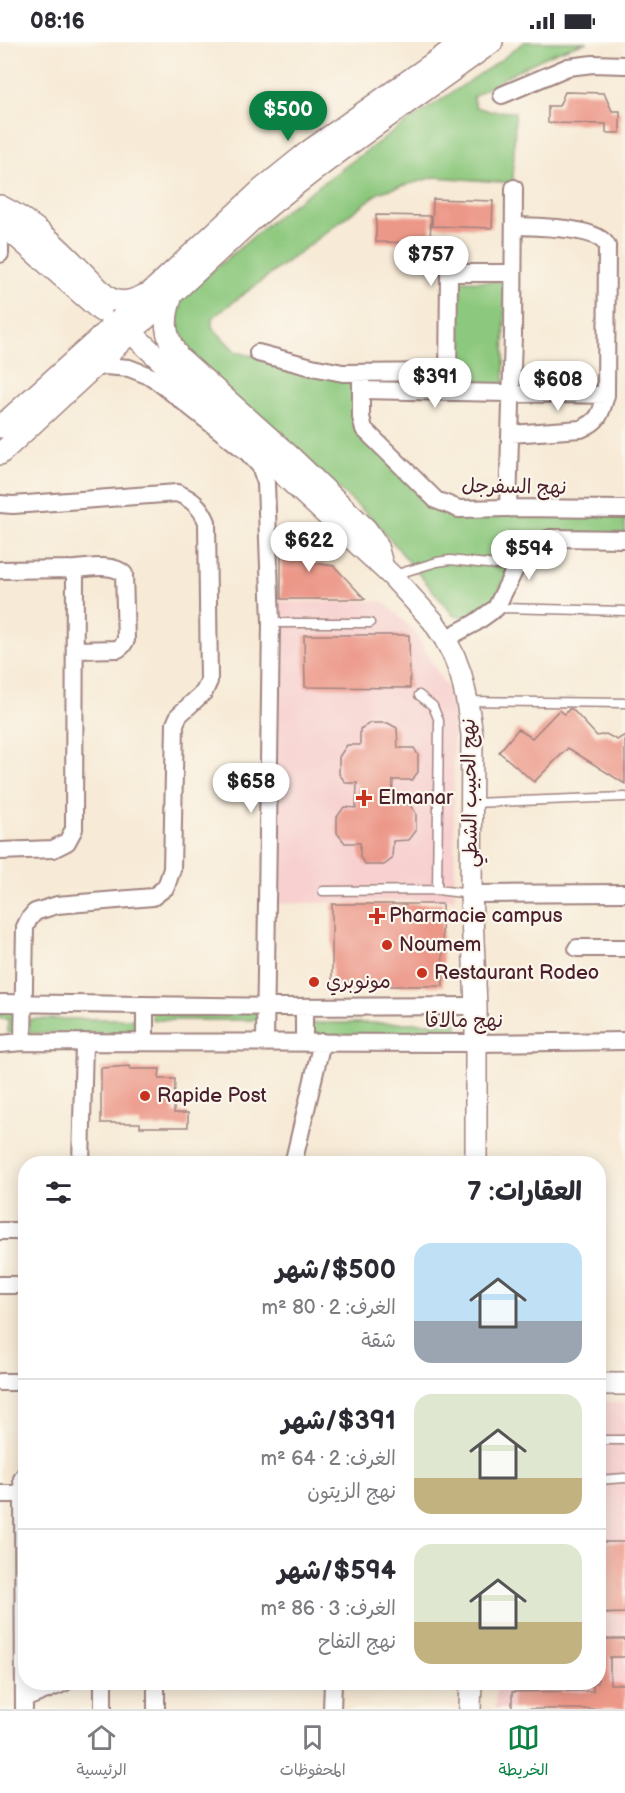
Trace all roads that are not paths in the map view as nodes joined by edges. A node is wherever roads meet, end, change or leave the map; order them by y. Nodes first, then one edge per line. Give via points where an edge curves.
1 (463, 42) edge
2 (492, 42) edge
3 (625, 65) edge
4 (502, 95) dead end
5 (514, 188) dead end
6 (0, 206) edge
7 (0, 225) edge
8 (514, 226) junction
9 (0, 245) edge
10 (0, 254) edge
11 (513, 273) junction
12 (163, 293) junction
13 (101, 311) dead end
14 (139, 340) dead end
15 (258, 353) dead end
16 (93, 368) junction
17 (448, 372) junction
18 (361, 382) junction
19 (448, 392) junction
20 (511, 394) junction
21 (606, 395) junction
22 (0, 427) edge
23 (511, 434) junction
24 (0, 454) edge
25 (0, 504) edge
26 (508, 508) junction
27 (625, 509) edge
28 (625, 539) edge
29 (517, 567) junction
30 (75, 569) junction
31 (0, 570) edge
32 (387, 571) junction
33 (496, 608) junction
34 (625, 611) edge
35 (271, 623) junction
36 (370, 623) dead end
37 (446, 639) junction
38 (76, 650) junction
39 (419, 695) dead end
40 (467, 701) junction
41 (625, 703) edge
42 (625, 797) edge
43 (471, 803) junction
44 (0, 851) edge
45 (437, 890) junction
46 (323, 891) dead end
47 (625, 893) edge
48 (471, 894) junction
49 (577, 948) dead end
50 (625, 948) edge
51 (24, 1002) junction
52 (0, 1003) edge
53 (145, 1005) junction
54 (266, 1006) junction
55 (304, 1006) junction
56 (476, 1006) junction
57 (625, 1041) edge
58 (23, 1042) junction
59 (84, 1042) junction
60 (145, 1042) junction
61 (265, 1042) junction
62 (303, 1042) junction
63 (322, 1042) junction
64 (476, 1043) junction
65 (0, 1044) edge
66 (81, 1156) edge
67 (294, 1156) edge
68 (476, 1156) edge
69 (0, 1231) edge
70 (18, 1232) edge
71 (0, 1285) edge
72 (18, 1285) edge
73 (0, 1382) edge
74 (18, 1382) edge
75 (606, 1384) edge
76 (625, 1384) edge
77 (606, 1440) edge
78 (625, 1440) edge
79 (625, 1478) edge
80 (606, 1479) edge
81 (0, 1494) edge
82 (18, 1494) edge
83 (51, 1690) edge
84 (103, 1690) edge
85 (156, 1690) edge
86 (333, 1690) edge
87 (471, 1690) edge
88 (24, 1704) edge
89 (103, 1709) edge
90 (156, 1709) edge
91 (332, 1709) edge
92 (470, 1709) edge

1 - 12 street via 309,151 251,199
2 - 12 street via 273,202
3 - 4 street via 568,67
5 - 8 street
6 - 12 street via 44,234 112,300
7 - 13 street
8 - 11 street
8 - 21 street via 589,233 606,242
9 - 10 street
11 - 17 street via 448,273
11 - 20 street
12 - 16 street
12 - 22 street
12 - 32 street via 168,307 166,329 179,357 366,529
14 - 32 street, نهج الحبيب الشطي
15 - 18 street via 343,373
16 - 24 street
16 - 35 street via 129,368 152,377 260,466 266,483
17 - 18 street
17 - 19 street
18 - 19 street
18 - 26 street, نهج السفرجل via 364,429 436,500 459,509
19 - 20 street
20 - 21 street
20 - 23 street
21 - 23 street via 600,416 581,429
23 - 26 street
25 - 51 street via 177,493 189,498 207,522 209,681 175,724 171,869 166,887 153,897 57,905 35,912 26,927
26 - 27 street, نهج السفرجل
28 - 29 street via 551,538 526,551
29 - 32 lane via 450,560
29 - 33 street
30 - 31 street
30 - 38 street
30 - 38 street via 110,567 124,574 126,640 118,649
32 - 37 street, نهج الحبيب الشطي
33 - 34 lane
33 - 37 street
35 - 36 lane
35 - 54 street
37 - 40 street, نهج الحبيب الشطي
38 - 44 street via 74,829 67,842 52,849
39 - 45 lane via 433,706 439,722
40 - 41 lane
40 - 43 street, نهج الحبيب الشطي via 472,735
42 - 43 lane
43 - 48 street, نهج الحبيب الشطي
45 - 46 lane
45 - 48 lane
47 - 48 street
48 - 56 street, نهج الحبيب الشطي
49 - 50 street
51 - 52 street, نهج مالاقا
51 - 53 street, نهج مالاقا
51 - 58 street
53 - 54 street, نهج مالاقا
53 - 60 street
54 - 55 street, نهج مالاقا
54 - 61 street
55 - 56 street, نهج مالاقا
55 - 62 street
56 - 64 street, نهج الحبيب الشطي
57 - 64 street, نهج مالاقا
58 - 59 street, نهج مالاقا
58 - 65 street, نهج مالاقا
59 - 60 street, نهج مالاقا
59 - 66 street
60 - 61 street, نهج مالاقا
61 - 62 street, نهج مالاقا
62 - 63 street, نهج مالاقا
63 - 64 street, نهج مالاقا
63 - 67 street
64 - 68 street, نهج الحبيب الشطي
69 - 70 street
71 - 72 street
73 - 74 street
75 - 76 street
77 - 78 lane
79 - 80 lane
81 - 82 street
83 - 88 street
84 - 89 street
85 - 90 street
86 - 91 street
87 - 92 street

